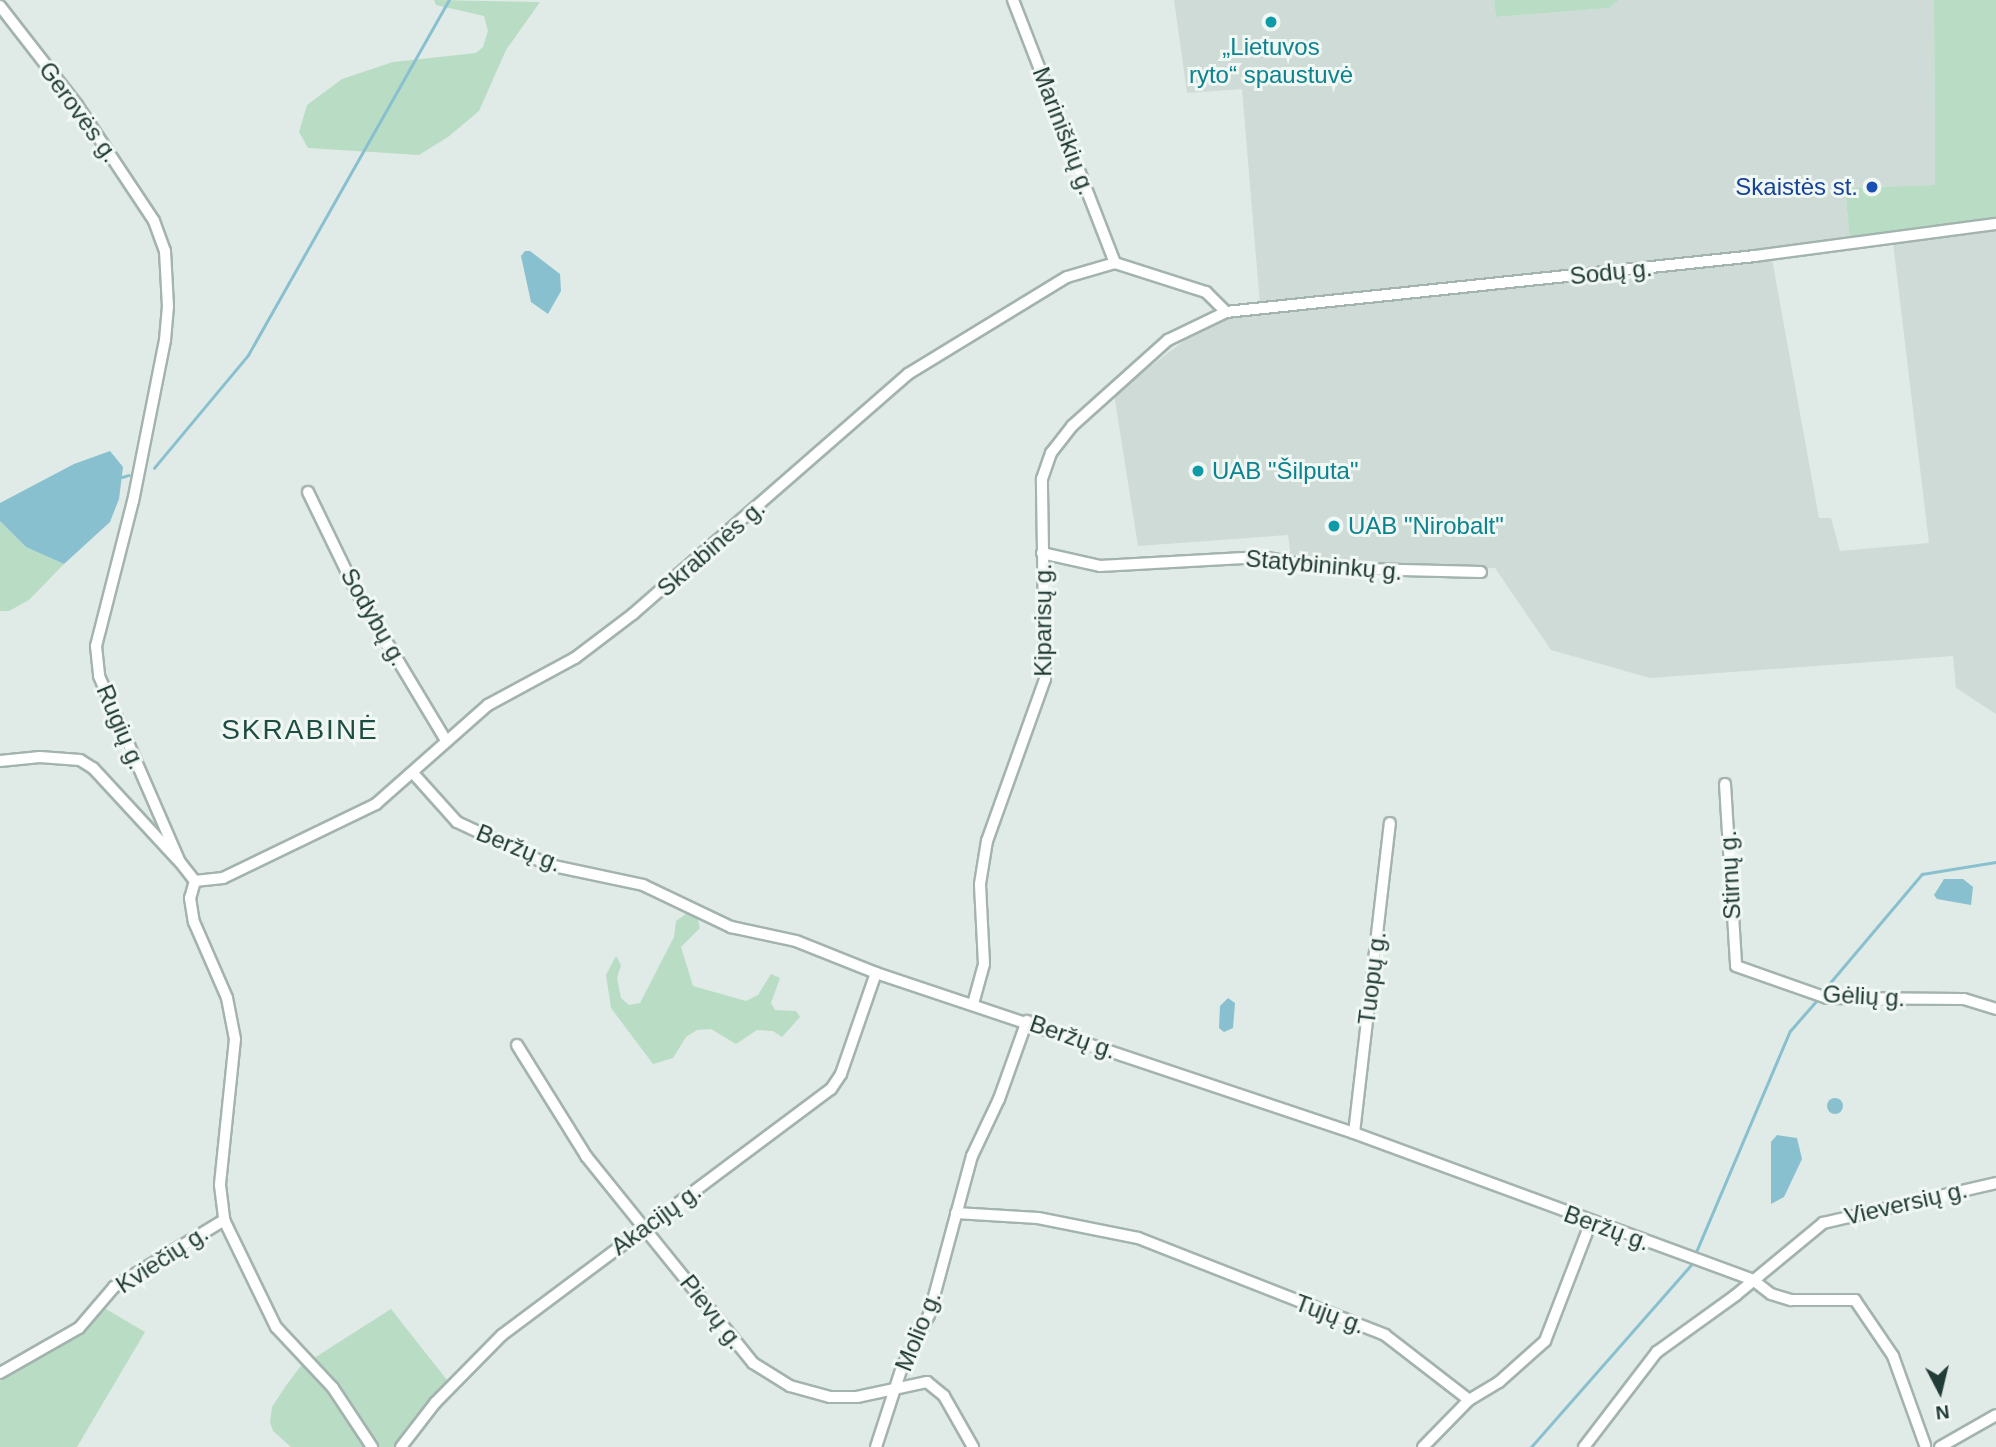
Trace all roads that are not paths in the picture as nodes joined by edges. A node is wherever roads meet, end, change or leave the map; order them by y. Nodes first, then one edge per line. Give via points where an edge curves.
1 (1013, 0) edge
2 (0, 6) edge
3 (154, 221) joint
4 (1996, 224) edge
5 (1115, 263) junction
6 (1226, 312) junction
7 (308, 492) dead end
8 (1042, 553) junction
9 (1481, 572) dead end
10 (445, 739) junction
11 (0, 761) edge
12 (413, 774) junction
13 (1725, 784) dead end
14 (1391, 823) dead end
15 (180, 862) junction
16 (195, 881) junction
17 (1736, 966) joint
18 (876, 973) junction
19 (973, 1004) junction
20 (1996, 1009) edge
21 (1027, 1021) junction
22 (517, 1045) dead end
23 (1354, 1133) junction
24 (1996, 1183) edge
25 (956, 1213) junction
26 (224, 1220) junction
27 (1591, 1222) junction
28 (642, 1228) junction
29 (1752, 1280) junction
30 (0, 1373) edge
31 (897, 1387) junction
32 (1469, 1400) junction
33 (1996, 1415) edge
34 (1925, 1446) edge
35 (373, 1447) edge
36 (401, 1447) edge
37 (876, 1447) edge
38 (973, 1447) edge
39 (1423, 1447) edge
40 (1584, 1447) edge
41 (1940, 1447) edge

1 - 5 street, Mariniškių g.
2 - 3 street, Gerovės g. via 77,105
3 - 15 street, Rugių g. via 167,278 165,340 133,501 96,646 99,676
4 - 6 street, Sodų g. via 1755,256
5 - 6 street via 1206,292
5 - 10 street, Skrabinės g. via 1067,277 908,374 633,614 575,657 488,705
6 - 8 street, Kiparisų g. via 1168,340 1072,426 1051,453 1042,479
7 - 10 street, Sodybų g. via 355,589
8 - 9 street, Statybininkų g. via 1100,566 1262,557 1324,568
8 - 19 street, Kiparisų g. via 1045,679 988,841 980,884 984,964
10 - 12 street, Skrabinės g.
11 - 15 street via 79,760 93,768
12 - 16 street, Skrabinės g. via 376,804 313,838 223,878
12 - 18 street, Beržų g. via 457,822 550,865 643,885 731,927 796,941
13 - 17 street, Stirnų g.
14 - 23 street, Tuopų g.
15 - 16 street, Rugių g.
16 - 26 street via 190,898 194,922 227,998 234,1039 219,1185
17 - 20 street, Gėlių g. via 1827,998 1964,999
18 - 19 street, Beržų g.
18 - 28 street, Akacijų g. via 841,1074 831,1089
19 - 21 street, Beržų g.
21 - 23 street, Beržų g.
21 - 25 street, Molio g. via 999,1100 972,1156
22 - 28 street, Pievų g. via 562,1122
23 - 27 street, Beržų g.
24 - 29 street, Vieversių g. via 1823,1223
25 - 31 street, Molio g. via 929,1315
25 - 32 street, Tujų g. via 1027,1217 1138,1238 1385,1335
26 - 30 street, Kviečių g. via 114,1287 79,1328
26 - 35 street via 276,1327 333,1388
27 - 29 street, Beržų g.
27 - 32 street via 1545,1341 1499,1382
28 - 31 street, Pievų g. via 736,1345 774,1378 830,1397 857,1397
28 - 36 street, Akacijų g. via 494,1342 435,1403
29 - 34 street, Beržų g. via 1771,1294 1791,1300 1860,1303 1893,1356
29 - 40 street, Vieversių g. via 1657,1352
31 - 37 street, Molio g.
31 - 38 street, Pievų g. via 928,1382 935,1387
32 - 39 street
33 - 41 street

